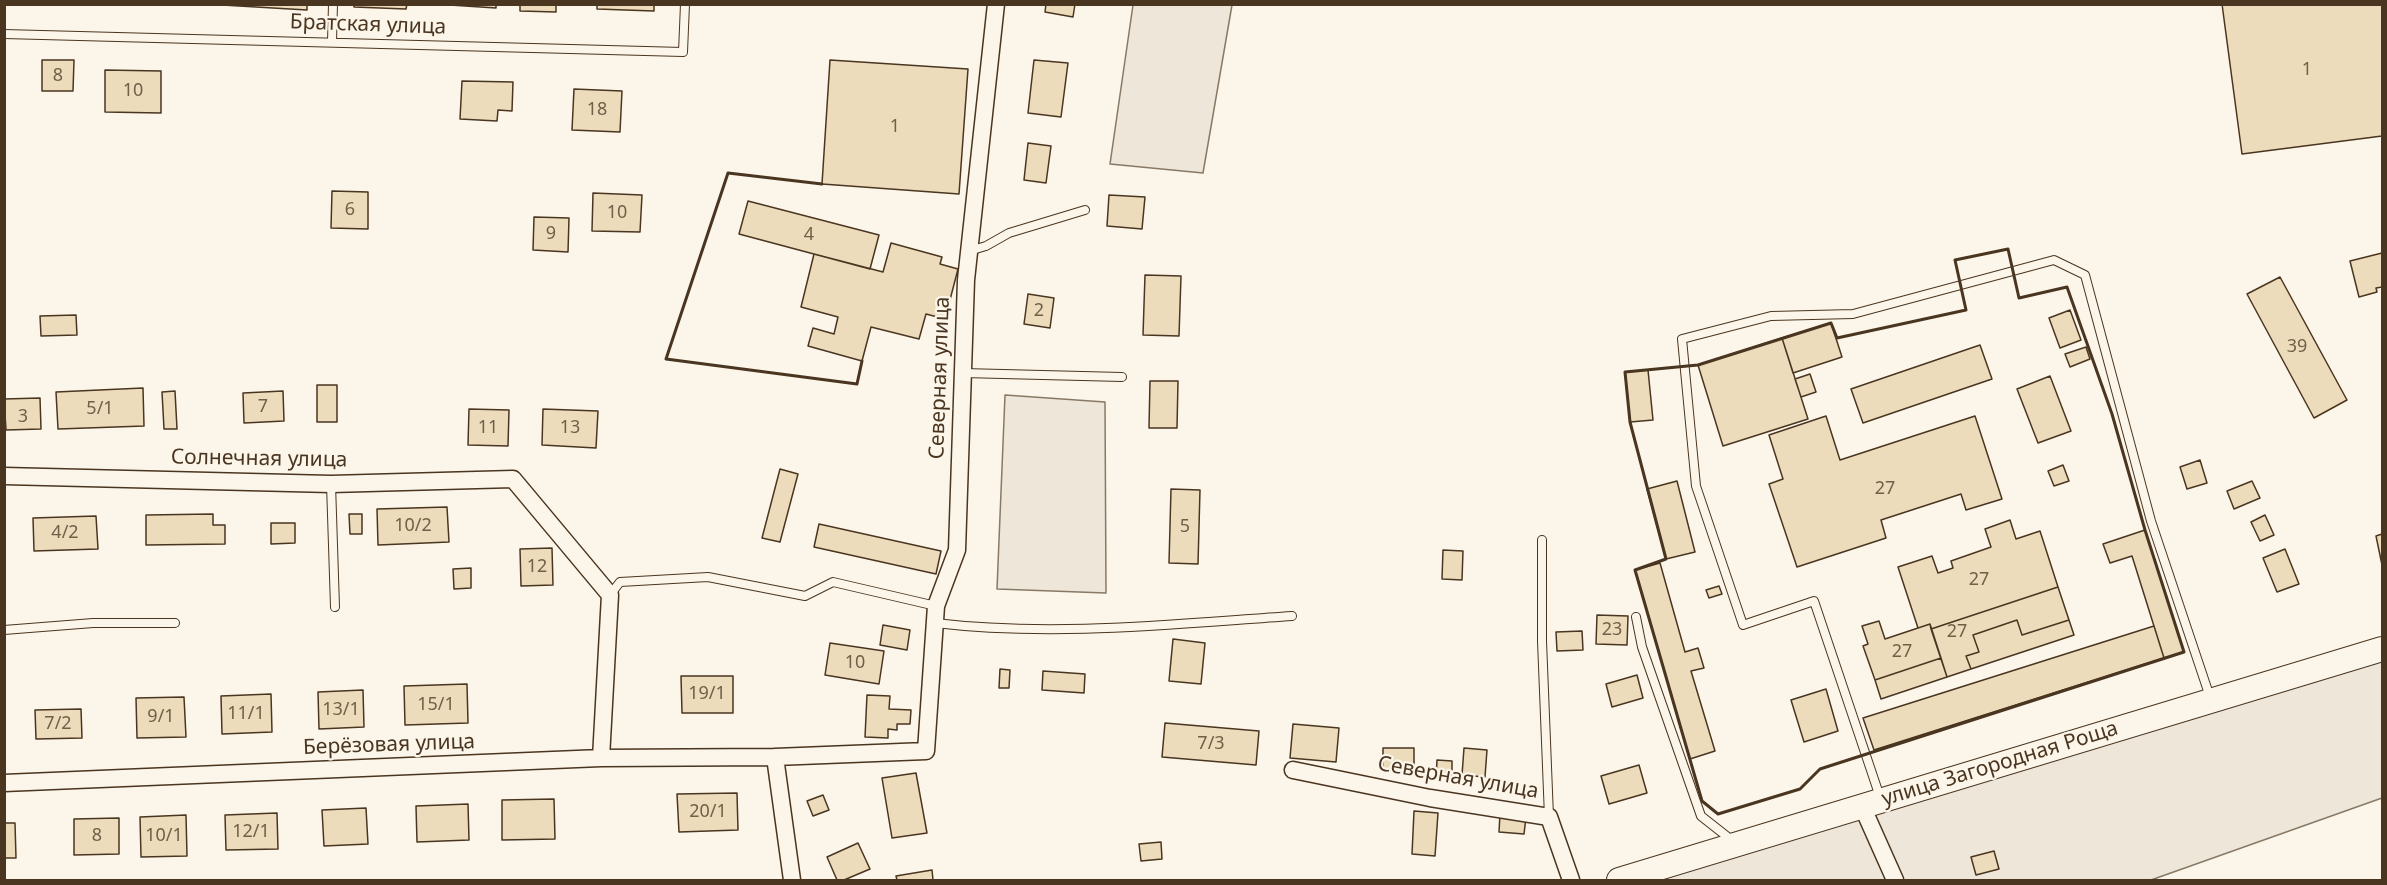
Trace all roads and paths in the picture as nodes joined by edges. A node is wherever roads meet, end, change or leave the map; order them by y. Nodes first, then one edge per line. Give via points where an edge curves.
1 (333, 4) edge
2 (685, 4) edge
3 (996, 4) edge
4 (4, 34) edge
5 (332, 42) junction
6 (1084, 210) dead end
7 (969, 251) junction
8 (963, 372) junction
9 (1122, 377) dead end
10 (4, 476) edge
11 (331, 484) junction
12 (1542, 540) dead end
13 (610, 595) junction
14 (936, 606) junction
15 (335, 607) dead end
16 (1292, 616) dead end
17 (1636, 616) dead end
18 (175, 623) dead end
19 (935, 623) junction
20 (4, 630) edge
21 (2382, 650) edge
22 (2211, 701) junction
23 (926, 751) joint
24 (775, 757) junction
25 (601, 758) junction
26 (1293, 770) dead end
27 (4, 783) edge
28 (1872, 803) junction
29 (1549, 817) junction
30 (1737, 844) junction
31 (792, 880) edge
32 (1571, 880) edge
33 (1619, 880) edge
34 (1895, 880) edge

1 - 5 lane
2 - 5 lane, Братская улица via 683,52
3 - 7 street, Северная улица
4 - 5 lane, Братская улица
6 - 7 lane via 1009,233
7 - 8 street, Северная улица
8 - 9 lane
8 - 14 street, Северная улица via 957,550
10 - 11 street, Солнечная улица
11 - 13 street, Солнечная улица via 513,478
11 - 15 lane
12 - 29 lane
13 - 14 lane via 620,582 708,577 805,596 832,582
13 - 25 street
14 - 19 street, Северная улица
16 - 19 lane via 1107,628 988,629
17 - 30 lane via 1642,647 1701,816
18 - 20 lane via 93,623
19 - 23 street, Северная улица
21 - 22 street, улица Загородная Роща
22 - 28 street, улица Загородная Роща
22 - 28 lane via 2151,521 2085,275 2054,260 1853,314 1771,316 1682,339 1696,486 1743,625 1814,601
23 - 24 street, Берёзовая улица
24 - 25 street, Берёзовая улица
24 - 31 street
25 - 27 street, Берёзовая улица
26 - 29 street, Северная улица
28 - 30 street, улица Загородная Роща
28 - 34 street
29 - 32 street, Северная улица
30 - 33 street, улица Загородная Роща

